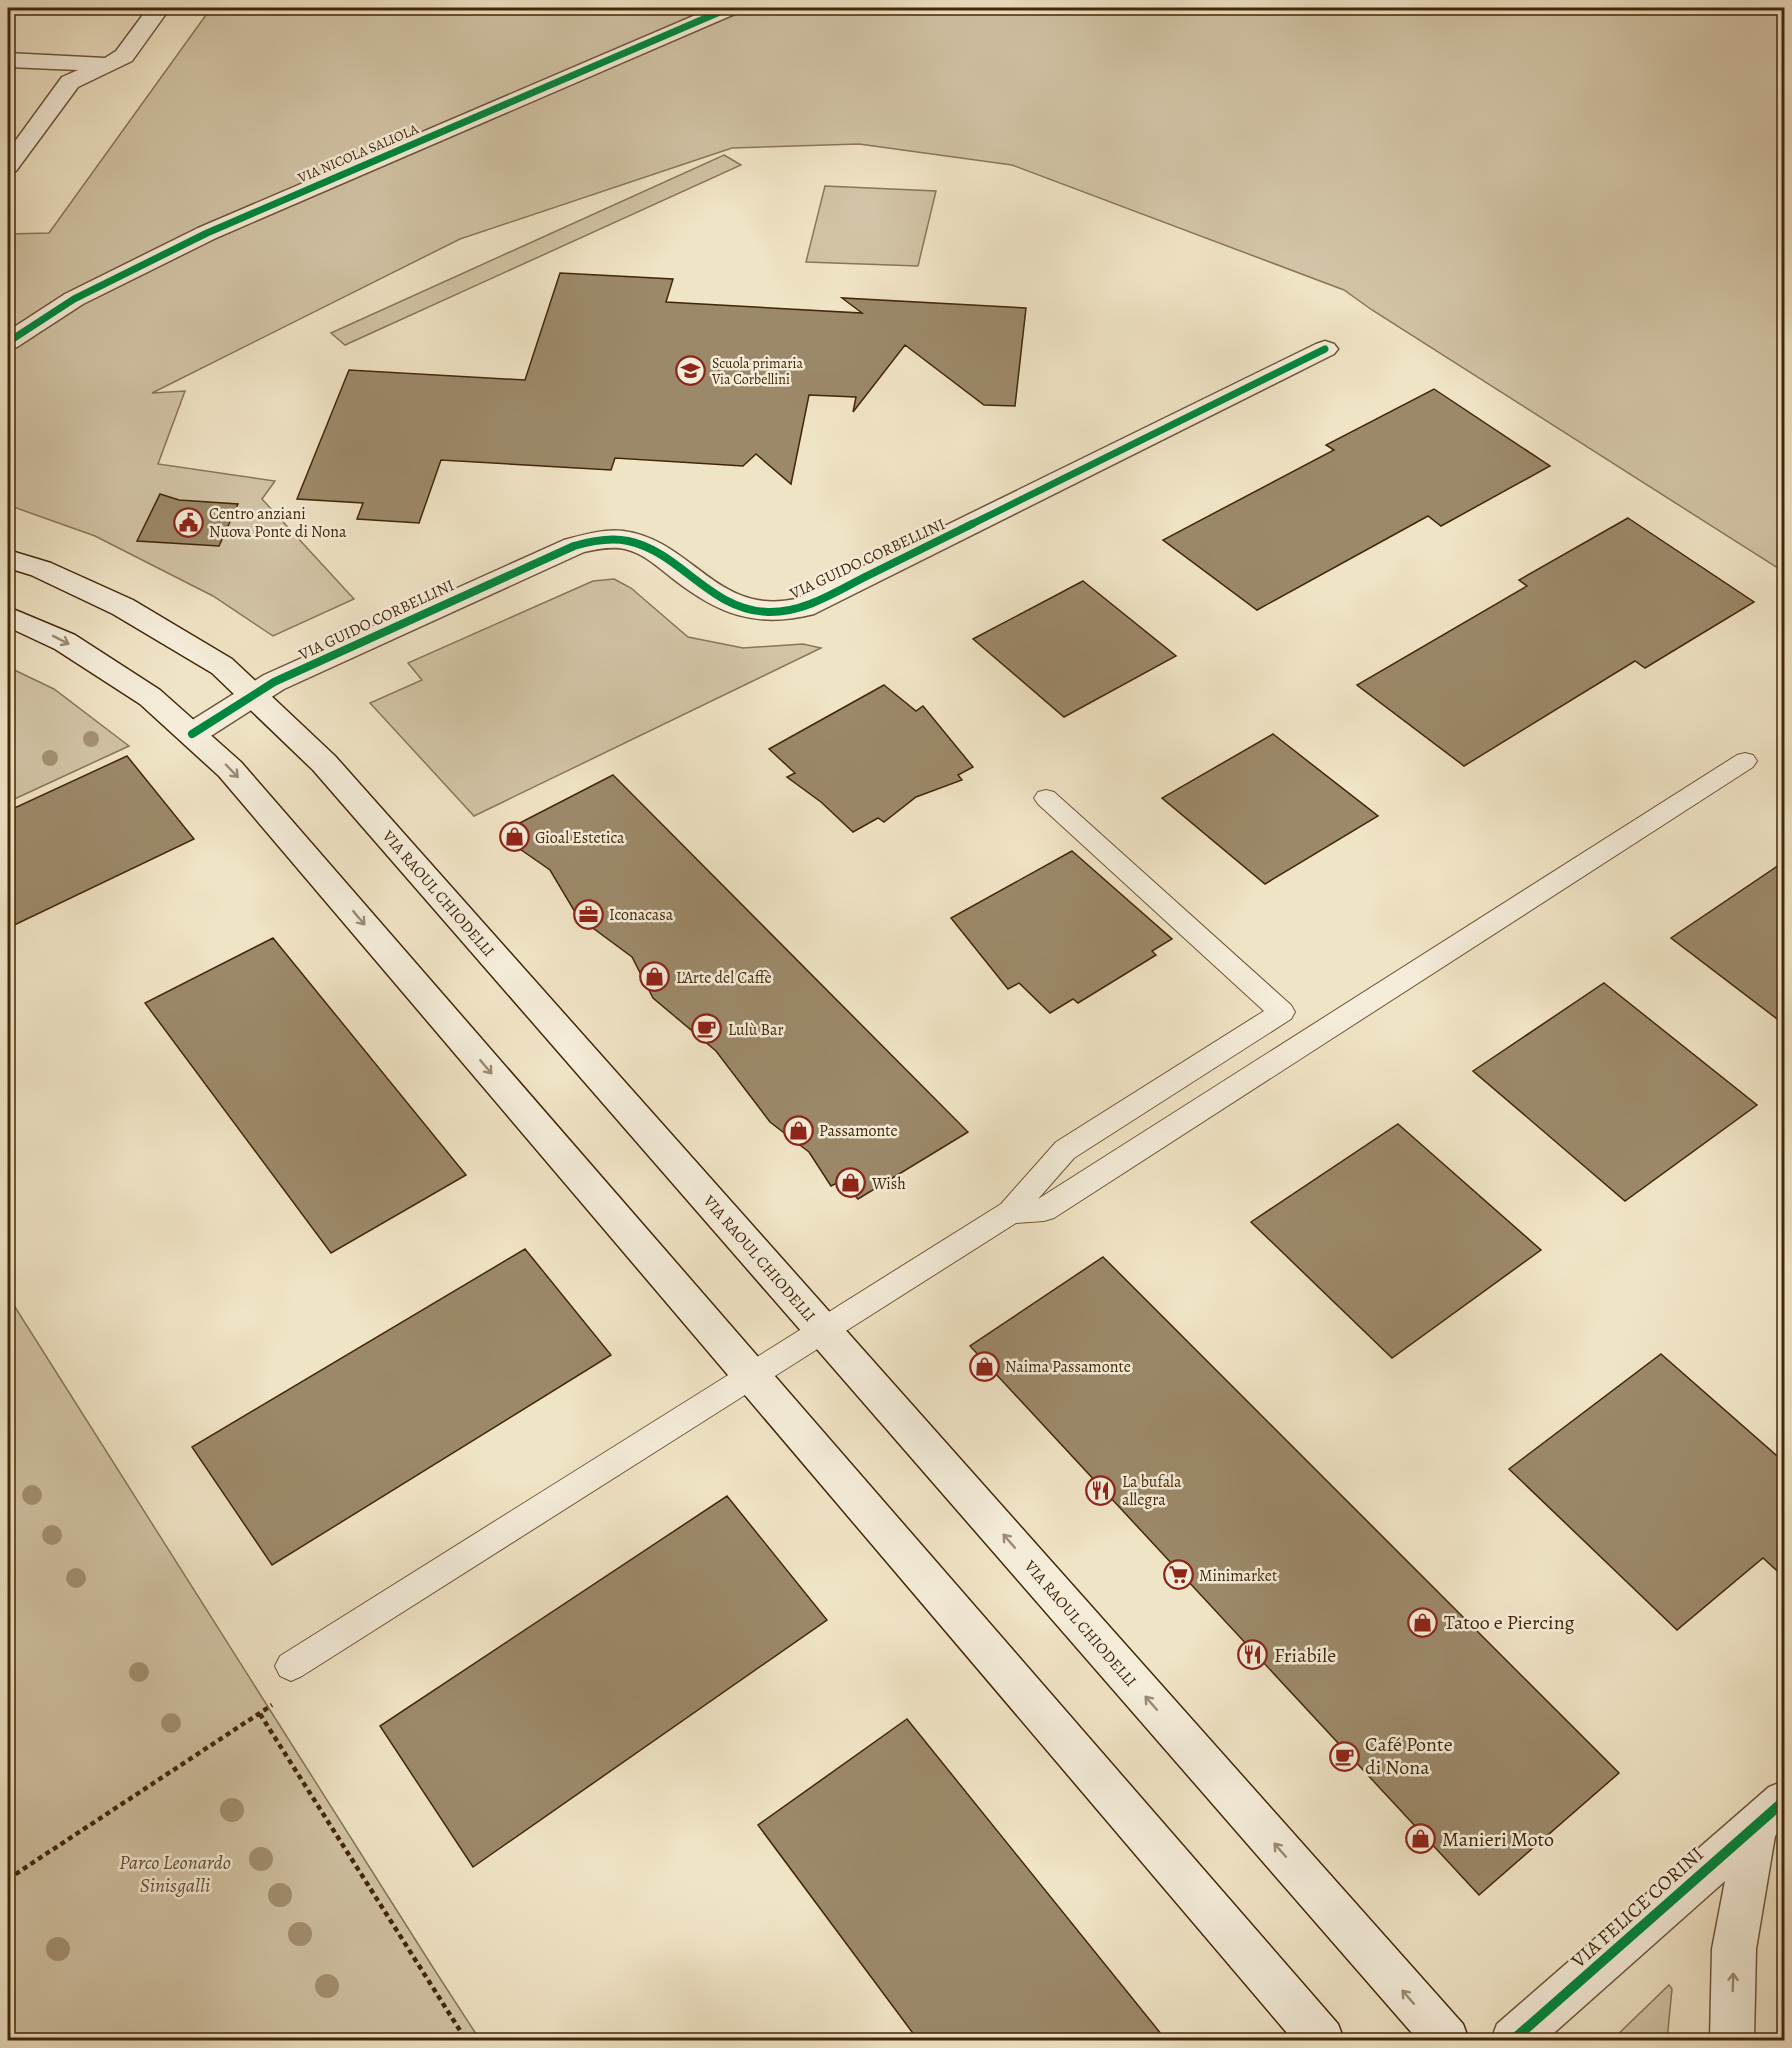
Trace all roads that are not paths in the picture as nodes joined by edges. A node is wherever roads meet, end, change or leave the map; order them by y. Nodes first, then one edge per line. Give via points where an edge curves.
1 (159, 8) edge
2 (729, 8) edge
3 (8, 60) edge
4 (109, 65) junction
5 (8, 166) edge
6 (8, 342) edge
7 (1325, 349) dead end
8 (8, 560) edge
9 (8, 616) edge
10 (253, 696) junction
11 (192, 734) junction
12 (1745, 761) dead end
13 (1046, 798) dead end
14 (1011, 1212) junction
15 (825, 1331) junction
16 (751, 1377) junction
17 (291, 1666) dead end
18 (1770, 1814) edge
19 (1322, 2040) edge
20 (1447, 2040) edge
21 (1513, 2040) edge
22 (1732, 2040) edge

1 - 4 main road via 124,56
2 - 6 main road, VIA NICOLA SALIOLA via 207,233 74,299
3 - 4 main road
4 - 5 main road via 70,82
7 - 10 main road, VIA GUIDO CORBELLINI via 804,607 754,612 724,602 648,548 629,541 591,541 351,646
8 - 10 main road, VIA RAOUL CHIODELLI via 41,569 123,607 222,666
9 -> 11 main road via 74,648 150,697
10 - 11 main road, VIA GUIDO CORBELLINI
10 - 15 main road, VIA RAOUL CHIODELLI via 324,763
11 -> 16 main road via 252,793
12 - 14 lane via 1044,1210
13 - 14 lane via 1282,1012 1065,1150
14 - 15 lane
15 - 16 lane
20 -> 15 main road, VIA RAOUL CHIODELLI
16 - 17 lane
16 - 19 main road
18 - 21 main road, VIA FELICE CORINI
22 -> 18 main road, VIA FELICE CORINI via 1734,1949

